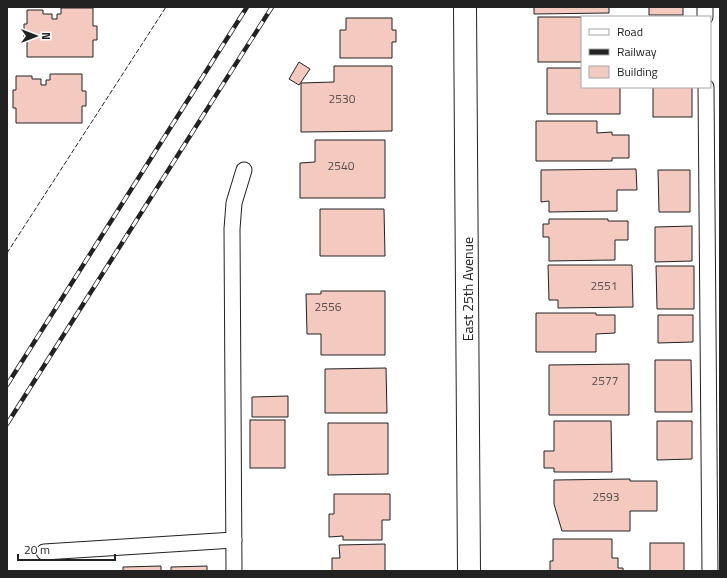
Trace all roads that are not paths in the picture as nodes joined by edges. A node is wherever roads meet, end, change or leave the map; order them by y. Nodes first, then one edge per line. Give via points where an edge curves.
1 (465, 7) edge
2 (706, 88) edge
3 (244, 170) dead end
4 (234, 540) junction
5 (44, 552) dead end
6 (234, 571) edge
7 (469, 571) edge
8 (710, 571) edge

1 - 7 street, East 25th Avenue
2 - 8 lane
3 - 4 lane via 234,203 232,230
4 - 5 lane
4 - 6 lane

